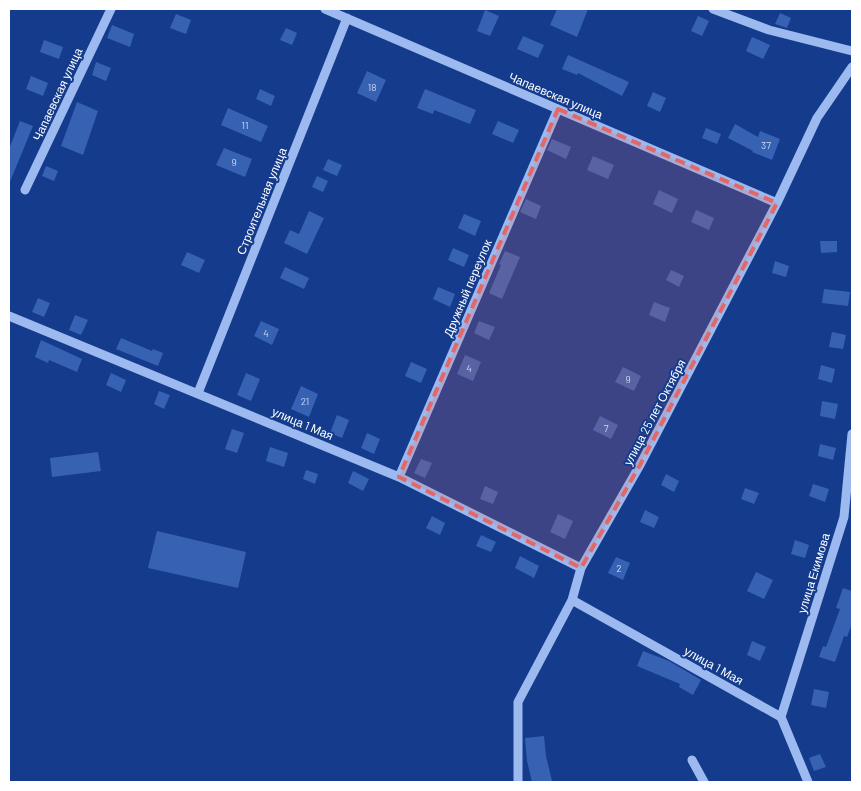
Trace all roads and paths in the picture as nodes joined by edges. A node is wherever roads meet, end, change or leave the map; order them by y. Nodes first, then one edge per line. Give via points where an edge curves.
1 (111, 9) edge
2 (325, 9) edge
3 (713, 9) edge
4 (347, 18) junction
5 (852, 51) edge
6 (852, 67) edge
7 (558, 109) junction
8 (25, 190) dead end
9 (777, 203) junction
10 (9, 316) edge
11 (198, 393) junction
12 (852, 434) edge
13 (399, 477) junction
14 (581, 568) junction
15 (572, 600) junction
16 (781, 717) junction
17 (692, 760) dead end
18 (516, 781) edge
19 (704, 782) edge
20 (808, 782) edge

1 - 8 street, Чапаевская улица
2 - 4 street, Чапаевская улица
3 - 5 street via 769,30
4 - 7 street, Чапаевская улица
4 - 11 street, Строительная улица
6 - 9 street, улица 25 лет Октября via 817,118
7 - 9 street, Чапаевская улица
7 - 13 street, Дружный переулок
9 - 14 street, улица 25 лет Октября via 640,466
10 - 11 street, улица 1 Мая
11 - 13 street, улица 1 Мая
12 - 16 street, улица Екимова via 844,517
13 - 14 street, улица 1 Мая
14 - 15 street, улица 25 лет Октября
15 - 16 street, улица 1 Мая
15 - 18 street, улица 25 лет Октября via 518,702
16 - 20 street
17 - 19 street

